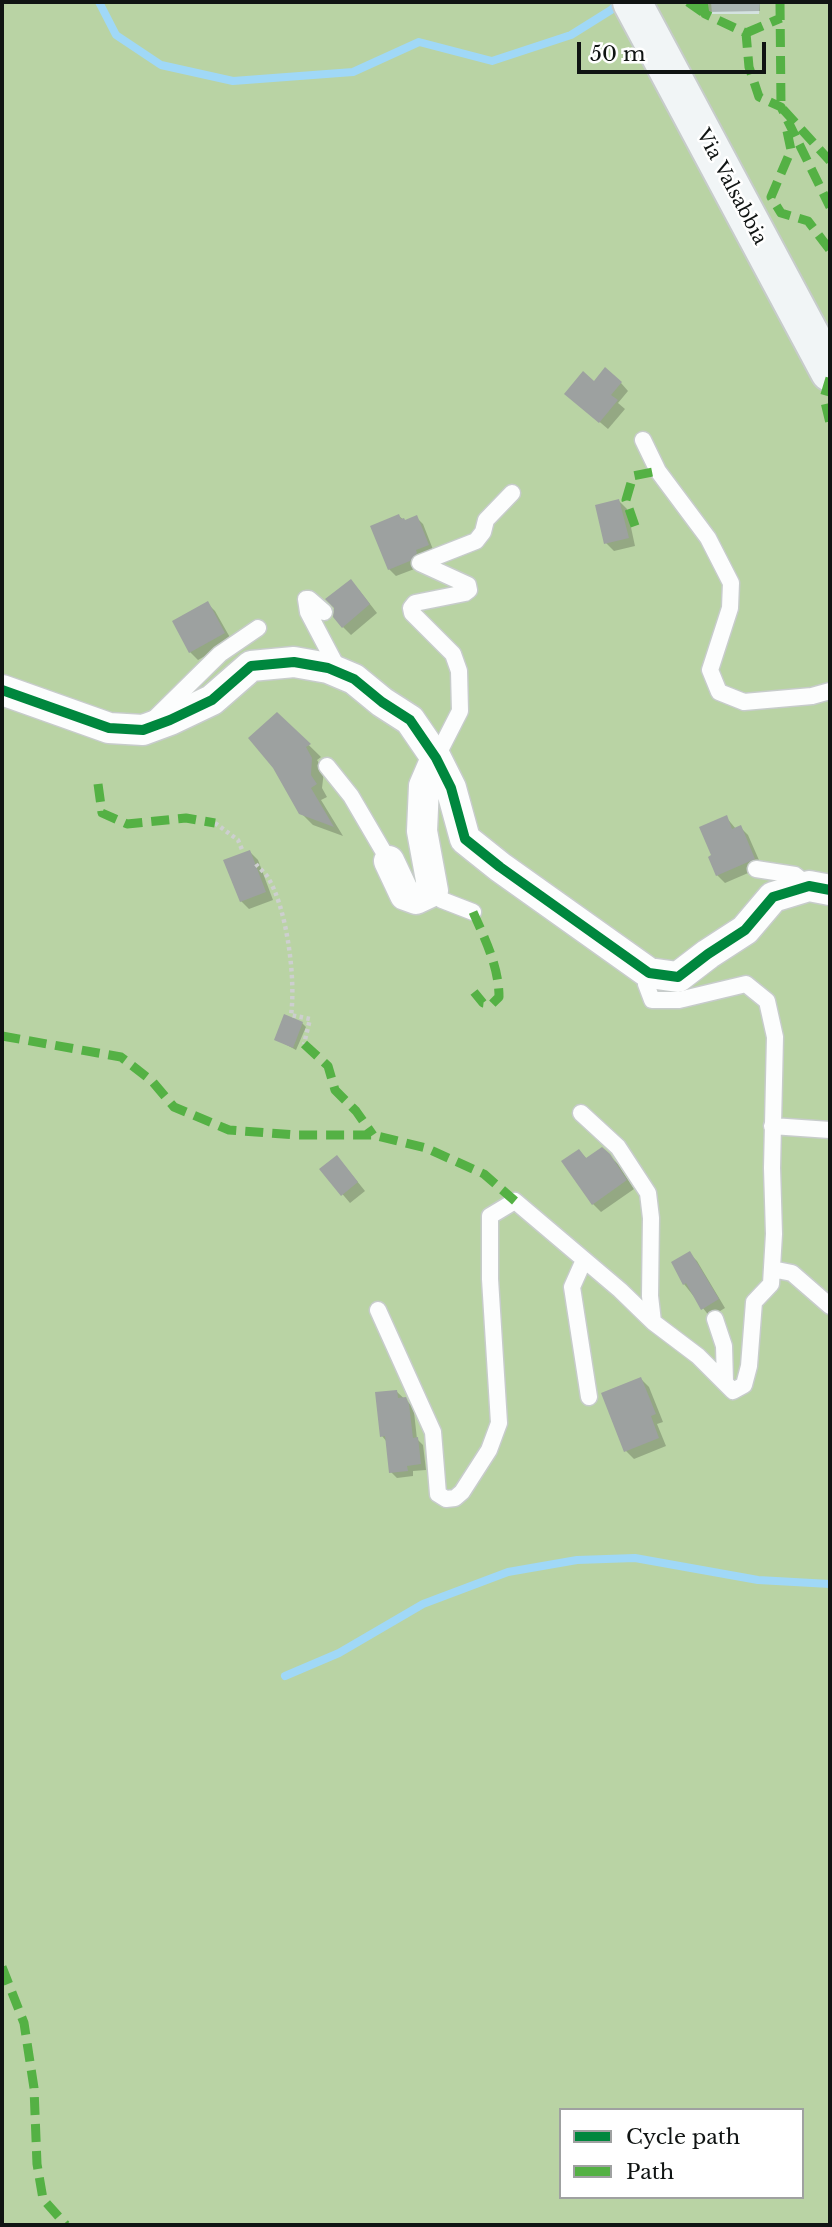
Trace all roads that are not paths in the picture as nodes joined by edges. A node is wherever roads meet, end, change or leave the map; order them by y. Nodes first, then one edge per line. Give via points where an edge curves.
1 (632, 2) edge
2 (830, 372) edge
3 (643, 440) dead end
4 (512, 494) dead end
5 (324, 612) dead end
6 (258, 628) dead end
7 (341, 674) junction
8 (2, 690) edge
9 (830, 691) edge
10 (143, 730) junction
11 (436, 758) junction
12 (327, 766) dead end
13 (388, 861) joint
14 (757, 869) dead end
15 (820, 888) edge
16 (433, 891) junction
17 (473, 912) dead end
18 (649, 973) junction
19 (581, 1113) dead end
20 (772, 1126) junction
21 (830, 1130) edge
22 (584, 1260) junction
23 (772, 1269) junction
24 (830, 1306) edge
25 (378, 1310) dead end
26 (715, 1319) dead end
27 (653, 1322) junction
28 (725, 1382) junction
29 (589, 1396) dead end

1 - 2 main road, Via Valsabbia
3 - 9 lane via 657,471 708,538 732,583 730,608 710,670 719,692 744,702
4 - 11 lane via 486,520 476,541 420,563 468,585 465,593 415,603 411,608 453,654 459,671 460,711
5 - 7 lane via 306,599 308,612
6 - 10 lane via 220,654
7 - 10 street via 294,662 251,666 212,699
7 - 11 street via 410,720
8 - 10 street via 108,728
11 - 16 street via 424,786 422,831
11 - 18 street via 451,788 465,839
12 - 13 lane via 351,796
13 - 16 street via 405,895 416,899
14 - 15 lane via 795,875
15 - 18 street via 773,897 745,930 678,977
16 - 17 lane via 442,900
18 - 20 lane via 646,984 652,1000 678,1000 746,984 768,1001 775,1037
19 - 27 lane via 618,1147 648,1193
20 - 21 lane
20 - 23 lane
22 - 25 lane via 515,1201 490,1216 499,1423 489,1450 455,1499 438,1494 433,1432
22 - 27 lane
22 - 29 lane via 572,1287
23 - 24 lane via 792,1273
23 - 28 lane via 771,1284 754,1302 744,1385 733,1391
26 - 28 lane via 724,1346
27 - 28 lane

